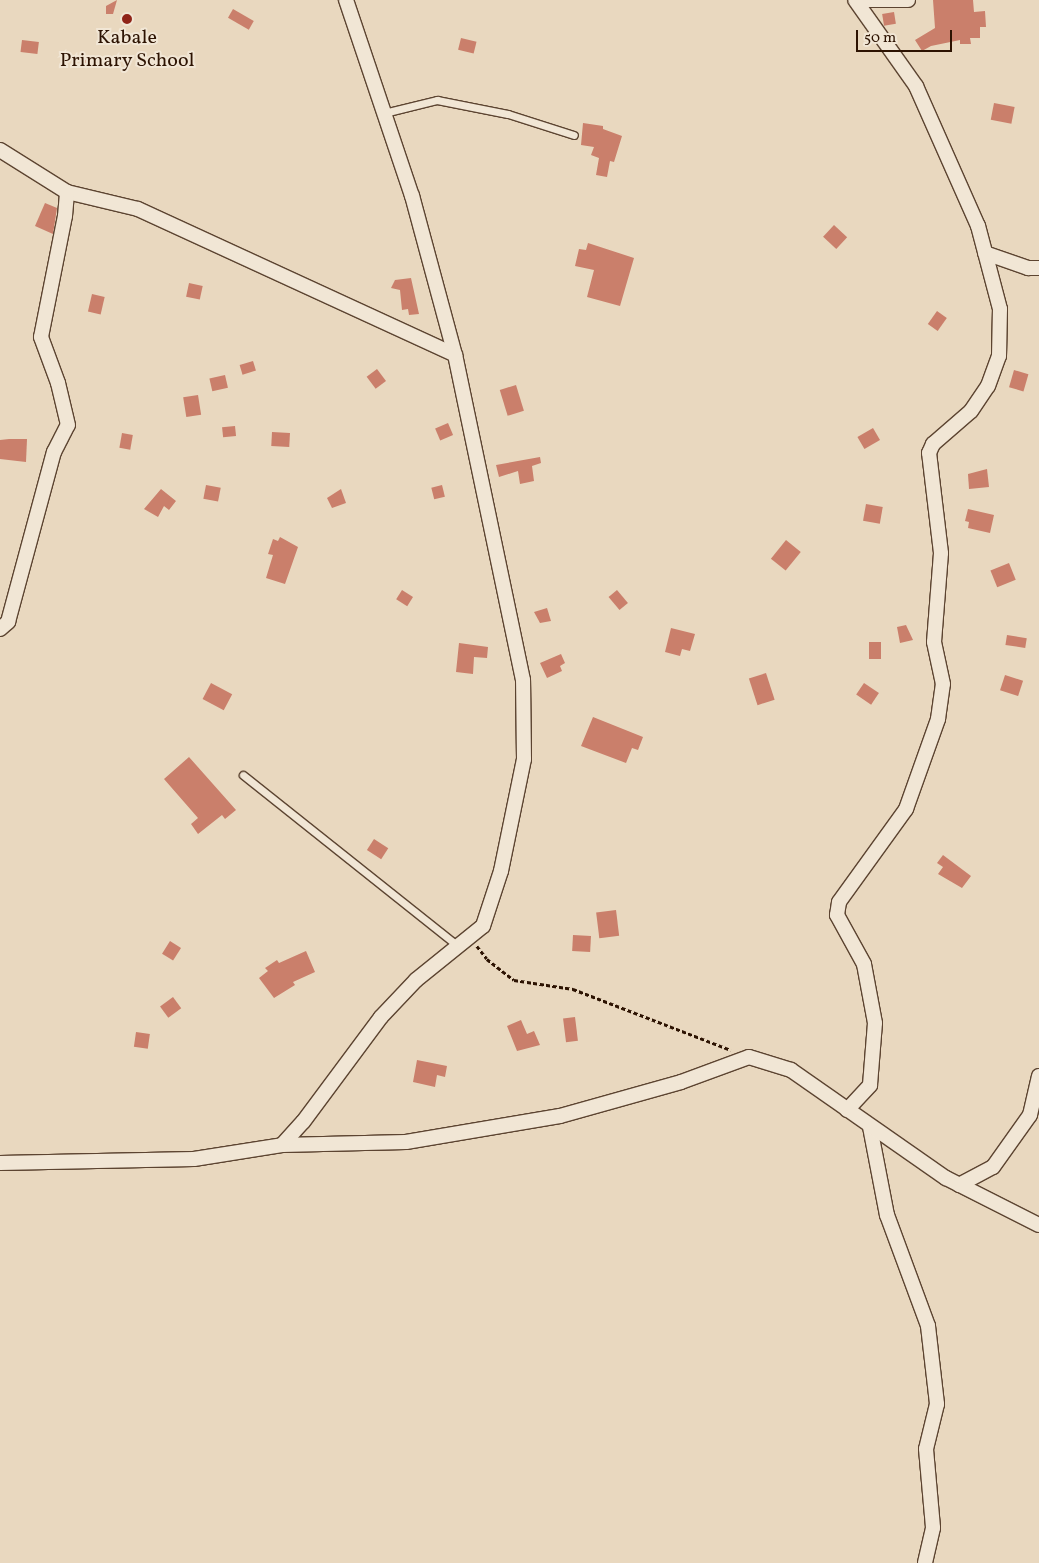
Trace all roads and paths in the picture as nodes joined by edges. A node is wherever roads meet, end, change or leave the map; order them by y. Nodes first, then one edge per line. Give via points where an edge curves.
1 (346, 0) edge
2 (855, 0) edge
3 (867, 0) edge
4 (908, 0) edge
5 (384, 113) junction
6 (574, 134) dead end
7 (0, 150) edge
8 (67, 192) junction
9 (985, 253) junction
10 (1039, 268) edge
11 (455, 355) junction
12 (0, 629) edge
13 (243, 775) dead end
14 (464, 942) junction
15 (749, 1057) junction
16 (1039, 1076) edge
17 (847, 1110) junction
18 (870, 1126) junction
19 (282, 1144) junction
20 (0, 1163) edge
21 (959, 1185) junction
22 (1039, 1224) edge
23 (925, 1563) edge

1 - 5 street
2 - 9 street via 916,86 978,226
3 - 4 street
5 - 6 lane via 437,100 508,114
5 - 11 street via 412,196
7 - 8 street
8 - 11 street via 138,209
8 - 12 street via 41,337 68,425 54,452 8,622
9 - 10 street via 1028,268
9 - 17 street via 1000,309 999,356 988,386 971,411 933,444 929,453 941,553 934,642 942,684 938,719 906,809 839,902 837,915 864,964 875,1022 870,1085
11 - 14 street via 523,680 524,759 505,852 483,926
13 - 14 lane
14 - 15 path via 514,980 573,989
14 - 19 street via 416,980 381,1017 303,1122
15 - 17 street via 792,1070
15 - 19 street via 681,1082 560,1116 406,1142
16 - 21 street via 1030,1114 993,1167
17 - 18 street
18 - 21 street
18 - 23 street via 887,1215 928,1326 936,1404 926,1449 933,1528
19 - 20 street via 194,1159
21 - 22 street

